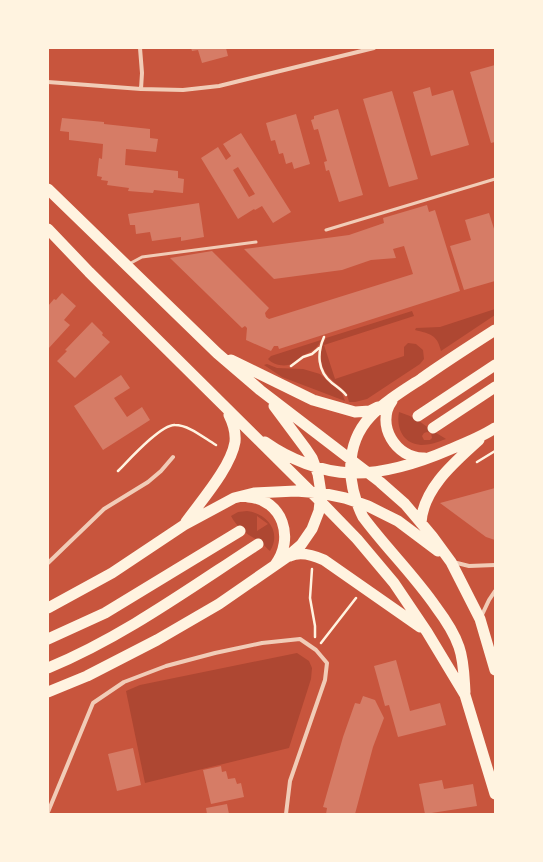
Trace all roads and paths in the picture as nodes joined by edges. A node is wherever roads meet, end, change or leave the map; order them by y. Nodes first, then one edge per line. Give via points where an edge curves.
1 (140, 48) edge
2 (374, 48) edge
3 (48, 82) edge
4 (141, 89) junction
5 (495, 179) edge
6 (48, 189) edge
7 (48, 229) edge
8 (326, 230) dead end
9 (256, 242) dead end
10 (126, 265) junction
11 (495, 330) edge
12 (324, 337) dead end
13 (320, 347) junction
14 (217, 353) junction
15 (495, 365) edge
16 (291, 366) dead end
17 (495, 387) edge
18 (260, 390) junction
19 (393, 398) junction
20 (348, 402) dead end
21 (224, 406) junction
22 (418, 416) dead end
23 (242, 425) junction
24 (433, 428) dead end
25 (495, 428) edge
26 (485, 435) junction
27 (216, 445) dead end
28 (432, 457) junction
29 (173, 458) dead end
30 (351, 460) junction
31 (316, 466) junction
32 (118, 471) dead end
33 (368, 472) junction
34 (350, 473) junction
35 (317, 495) junction
36 (229, 501) junction
37 (356, 502) junction
38 (421, 523) junction
39 (184, 525) junction
40 (240, 531) dead end
41 (258, 544) dead end
42 (287, 557) junction
43 (451, 562) junction
44 (48, 563) edge
45 (495, 565) edge
46 (312, 567) dead end
47 (272, 568) junction
48 (495, 591) edge
49 (358, 596) dead end
50 (48, 608) edge
51 (480, 619) junction
52 (427, 632) junction
53 (48, 639) edge
54 (316, 650) junction
55 (48, 668) edge
56 (495, 670) edge
57 (48, 692) edge
58 (465, 695) junction
59 (495, 794) edge
60 (48, 812) edge
61 (286, 814) edge

1 - 4 street
2 - 4 street via 219,86 183,90
3 - 4 street
5 - 8 lane
6 - 10 highway
7 - 21 highway
9 - 10 lane via 142,257
10 - 14 highway
11 - 19 highway
12 - 13 path
13 - 16 path
13 - 20 path via 319,362 323,372 344,392
14 - 18 highway
14 - 19 highway via 313,400 345,410 370,411
15 - 22 highway
17 - 24 highway
18 - 30 highway
18 - 31 highway via 297,435
19 - 28 highway via 385,417 392,440 402,451 414,458
19 - 30 highway via 364,424
21 - 23 highway
21 - 39 highway via 235,430 235,443 222,473
23 - 31 highway via 275,448
23 - 35 highway
25 - 26 highway
26 - 28 highway
26 - 38 highway via 440,480 425,503
27 - 32 path via 181,426 171,425 156,435
28 - 33 highway
29 - 44 street via 148,482 104,509
30 - 33 highway
30 - 34 highway
31 - 34 highway
31 - 35 highway
33 - 34 highway
33 - 38 highway via 391,491
34 - 37 highway
35 - 36 highway via 296,491 269,491 247,494
35 - 37 highway
35 - 42 highway via 318,515 312,529 301,545
35 - 52 highway via 394,584
36 - 39 highway
36 - 47 highway via 247,497 257,498 280,517 286,534 285,543 279,559
37 - 43 highway via 398,521
37 - 58 highway via 369,526 422,587 446,620 459,647
38 - 43 highway
39 - 50 highway via 112,573
40 - 53 highway via 105,613
41 - 55 highway via 123,631
42 - 47 highway
42 - 52 highway via 307,554 324,560
43 - 45 street via 469,566
43 - 51 highway
46 - 54 path via 310,598
47 - 57 highway via 219,604 157,640 87,676
48 - 51 street
49 - 54 path
51 - 56 highway
52 - 58 highway
54 - 60 street via 300,639 262,643 166,666 124,682 92,703
54 - 61 street via 327,663 325,680 290,781
58 - 59 highway

